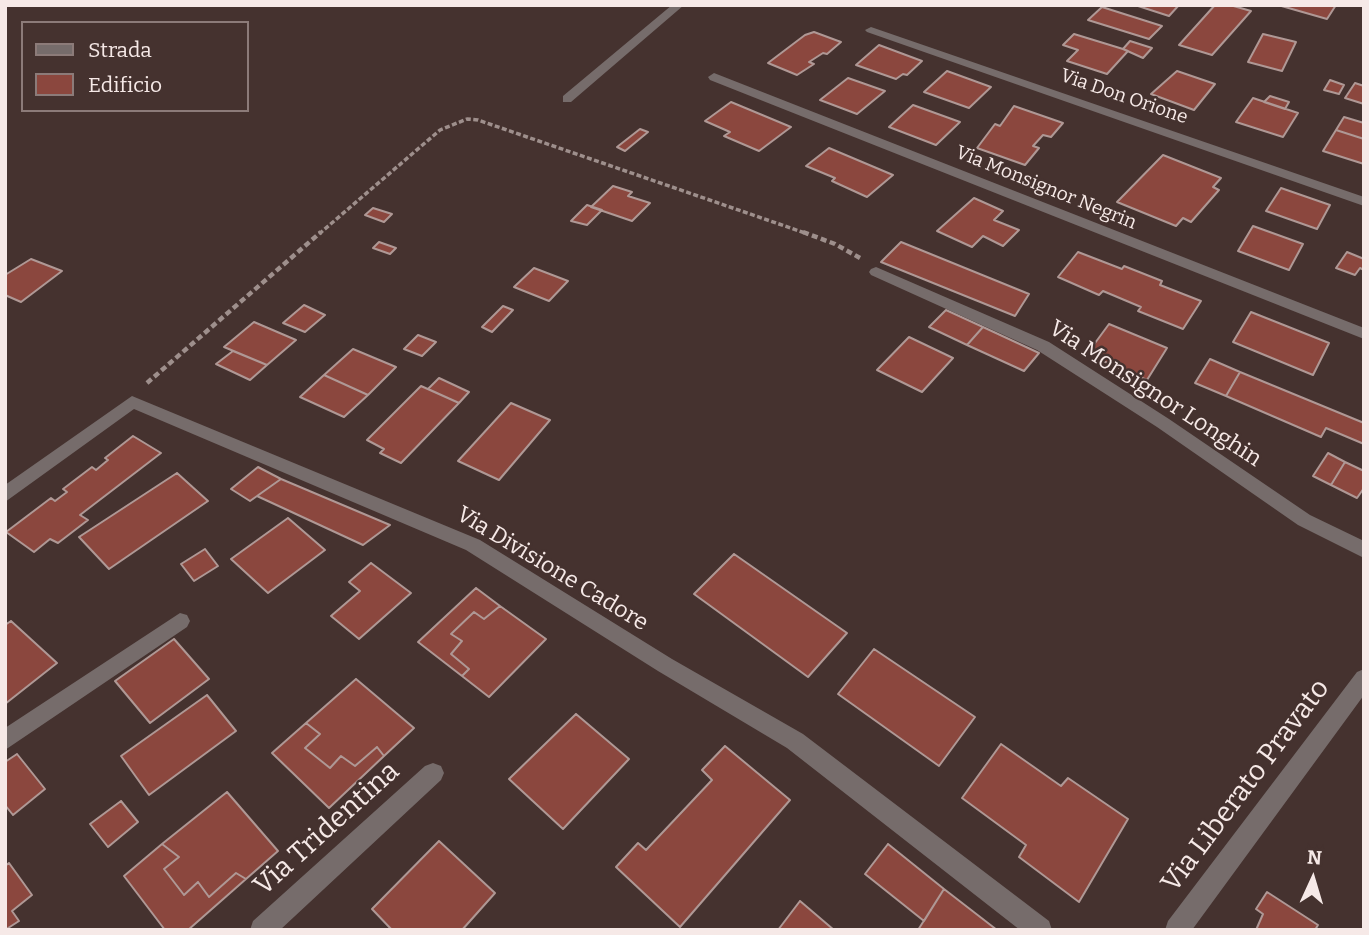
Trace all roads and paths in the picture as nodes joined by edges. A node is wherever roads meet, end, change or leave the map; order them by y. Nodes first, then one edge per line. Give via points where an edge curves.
1 (679, 5) edge
2 (871, 30) dead end
3 (714, 77) dead end
4 (567, 99) dead end
5 (1364, 202) edge
6 (876, 272) joint
7 (1364, 334) edge
8 (132, 402) junction
9 (5, 495) edge
10 (1364, 550) edge
11 (180, 621) dead end
12 (1364, 678) edge
13 (5, 740) edge
14 (433, 773) dead end
15 (262, 930) edge
16 (1040, 930) edge
17 (1177, 930) edge

1 - 4 street
2 - 5 street, Via Don Orione
3 - 7 street, Via Monsignor Negrin
6 - 8 path via 835,244 467,119 440,130 146,384
6 - 10 street, Via Monsignor Longhin via 1043,346 1304,520
8 - 9 street
8 - 16 street, Via Divisione Cadore via 473,545 795,741
11 - 13 street
12 - 17 street, Via Liberato Pravato
14 - 15 street, Via Tridentina

